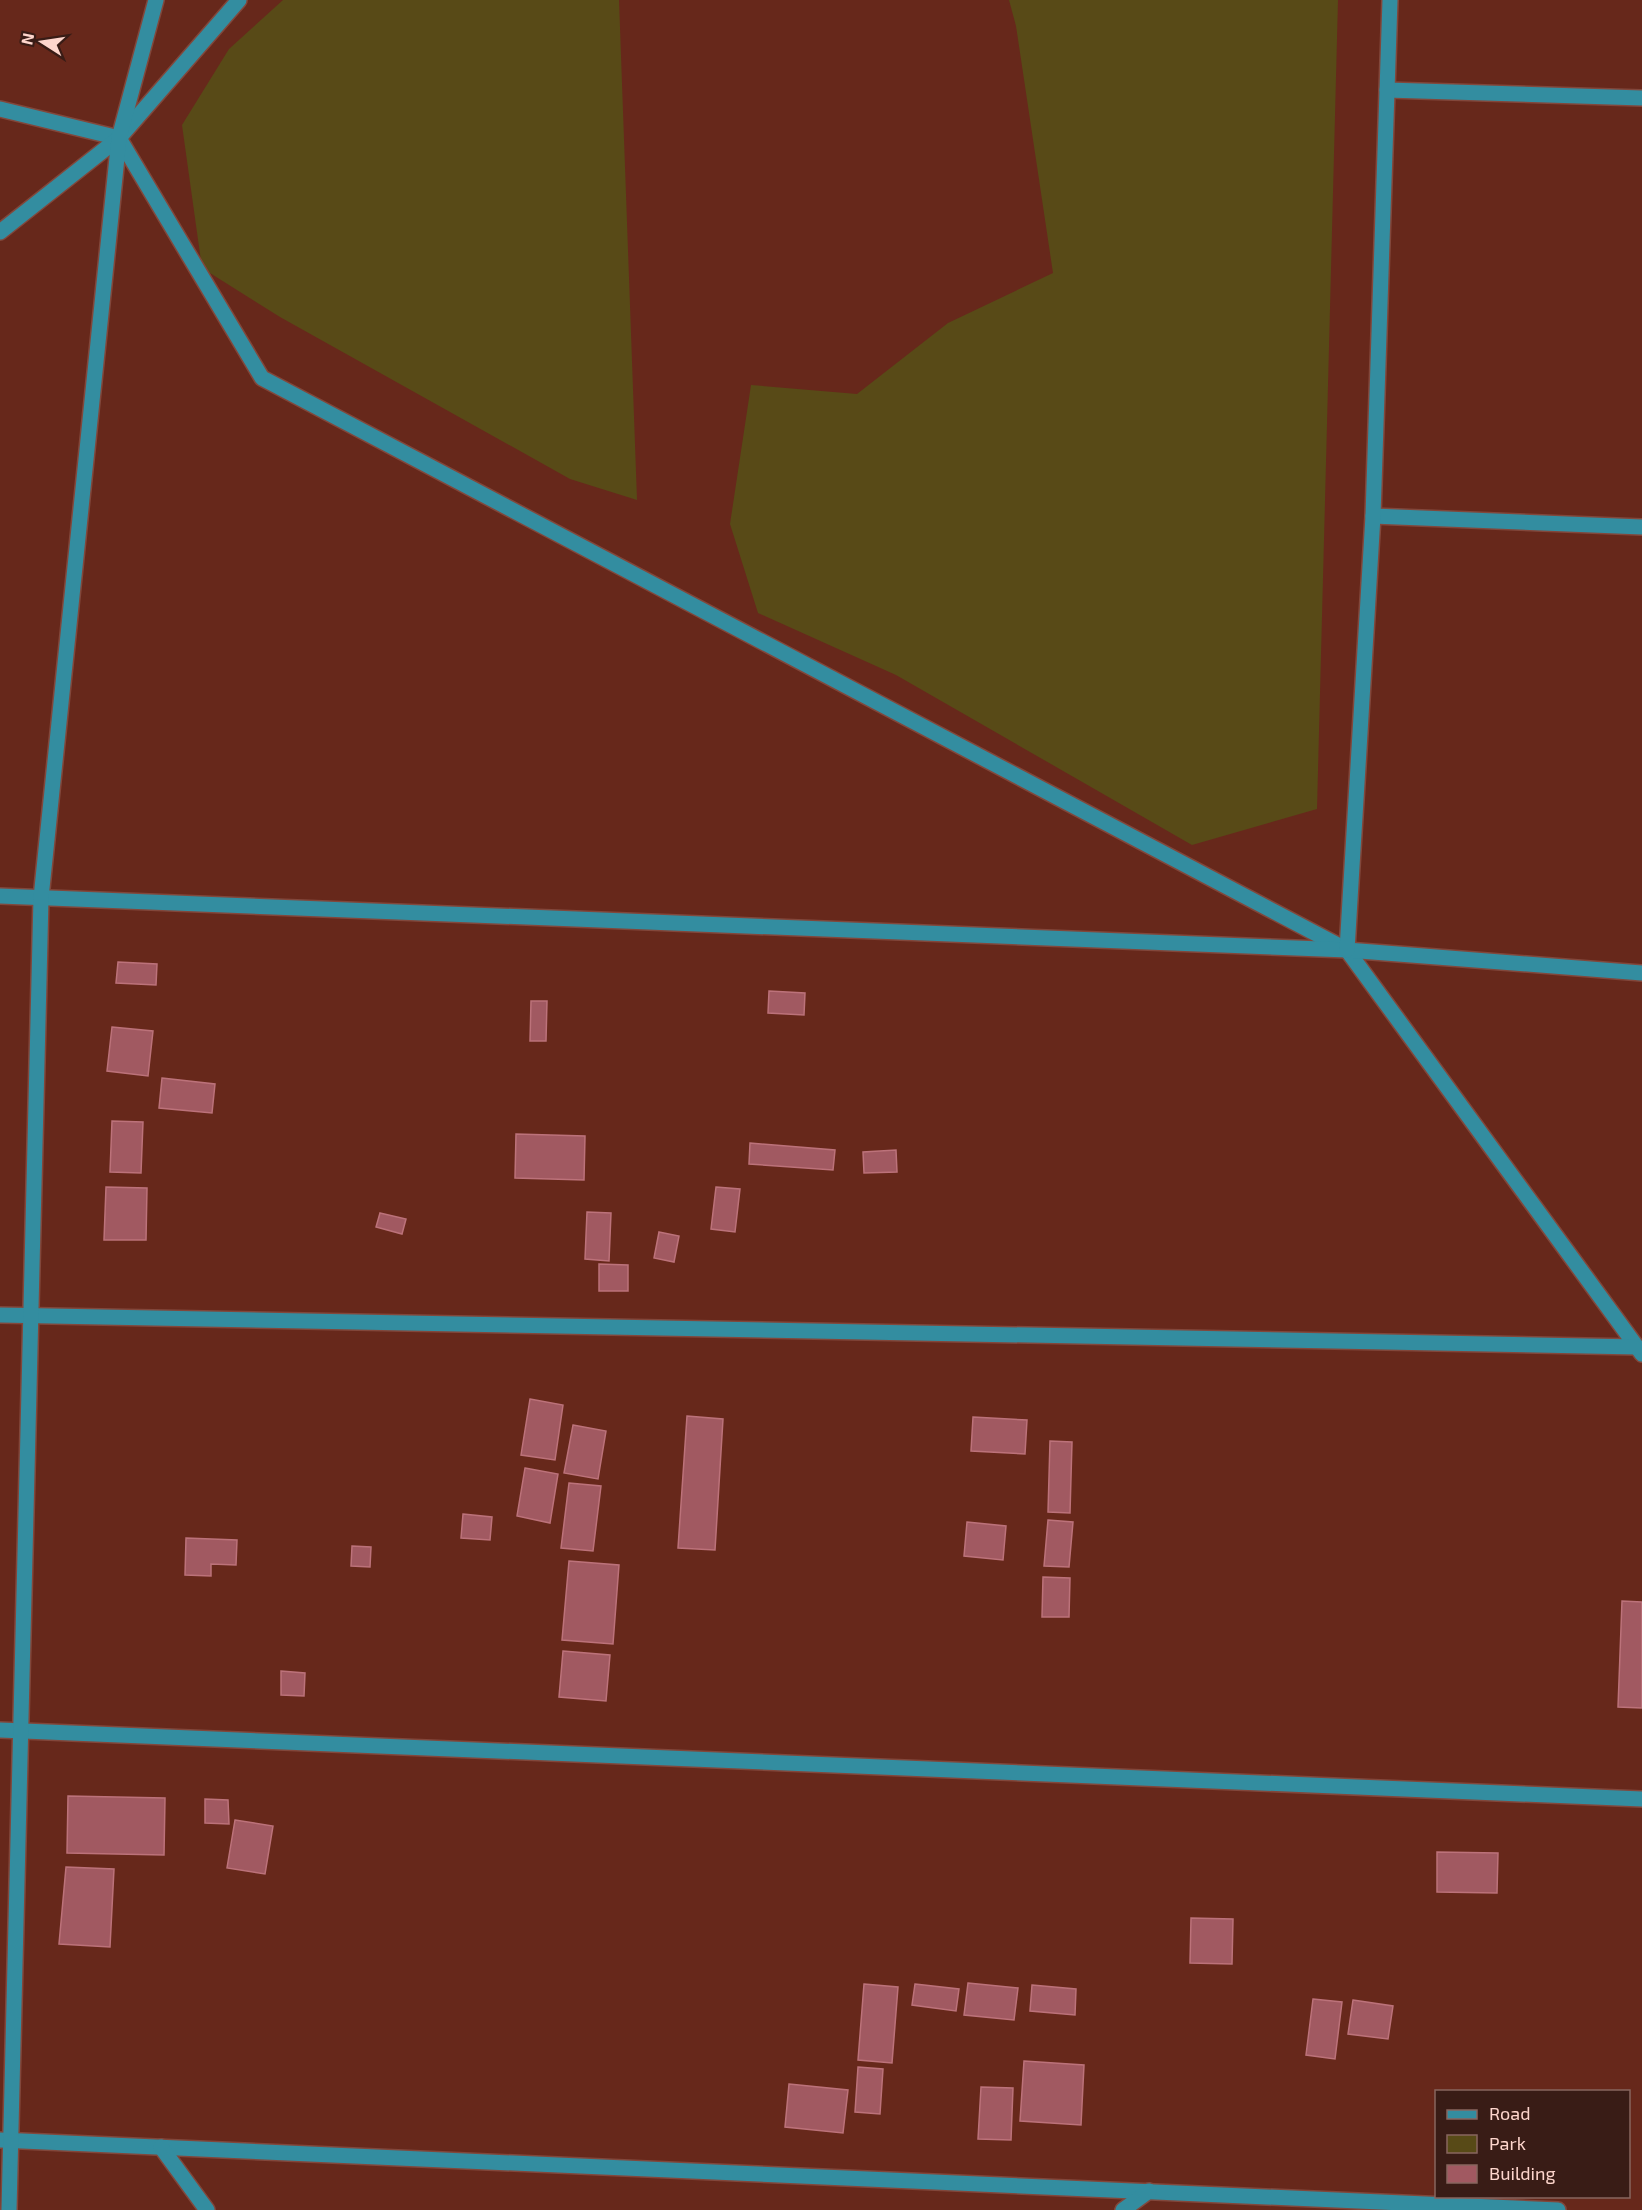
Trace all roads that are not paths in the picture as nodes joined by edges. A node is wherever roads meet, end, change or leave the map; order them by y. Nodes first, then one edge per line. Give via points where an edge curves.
1 (156, 0) edge
2 (239, 0) edge
3 (1390, 0) edge
4 (1387, 90) junction
5 (1642, 98) edge
6 (0, 109) edge
7 (119, 138) junction
8 (0, 232) edge
9 (1373, 516) junction
10 (1642, 527) edge
11 (0, 896) edge
12 (41, 898) junction
13 (1347, 950) junction
14 (1642, 973) edge
15 (0, 1315) edge
16 (30, 1316) junction
17 (1640, 1350) edge
18 (0, 1730) edge
19 (20, 1731) junction
20 (1642, 1799) edge
21 (5, 2141) edge
22 (161, 2147) junction
23 (1149, 2191) junction
24 (9, 2210) edge
25 (207, 2210) edge
26 (1123, 2210) edge
27 (1558, 2210) edge

1 - 7 street
2 - 7 street
3 - 4 street
4 - 5 street
4 - 9 street
6 - 7 street
7 - 8 street
7 - 12 street
7 - 13 street via 262,378
9 - 10 street
9 - 13 street
11 - 12 street
12 - 13 street
12 - 16 street
13 - 14 street
13 - 17 street
15 - 16 street
16 - 17 street
16 - 19 street
18 - 19 street
19 - 20 street
19 - 21 street
21 - 22 street
21 - 24 street
22 - 23 street
22 - 25 street
23 - 26 street
23 - 27 street

